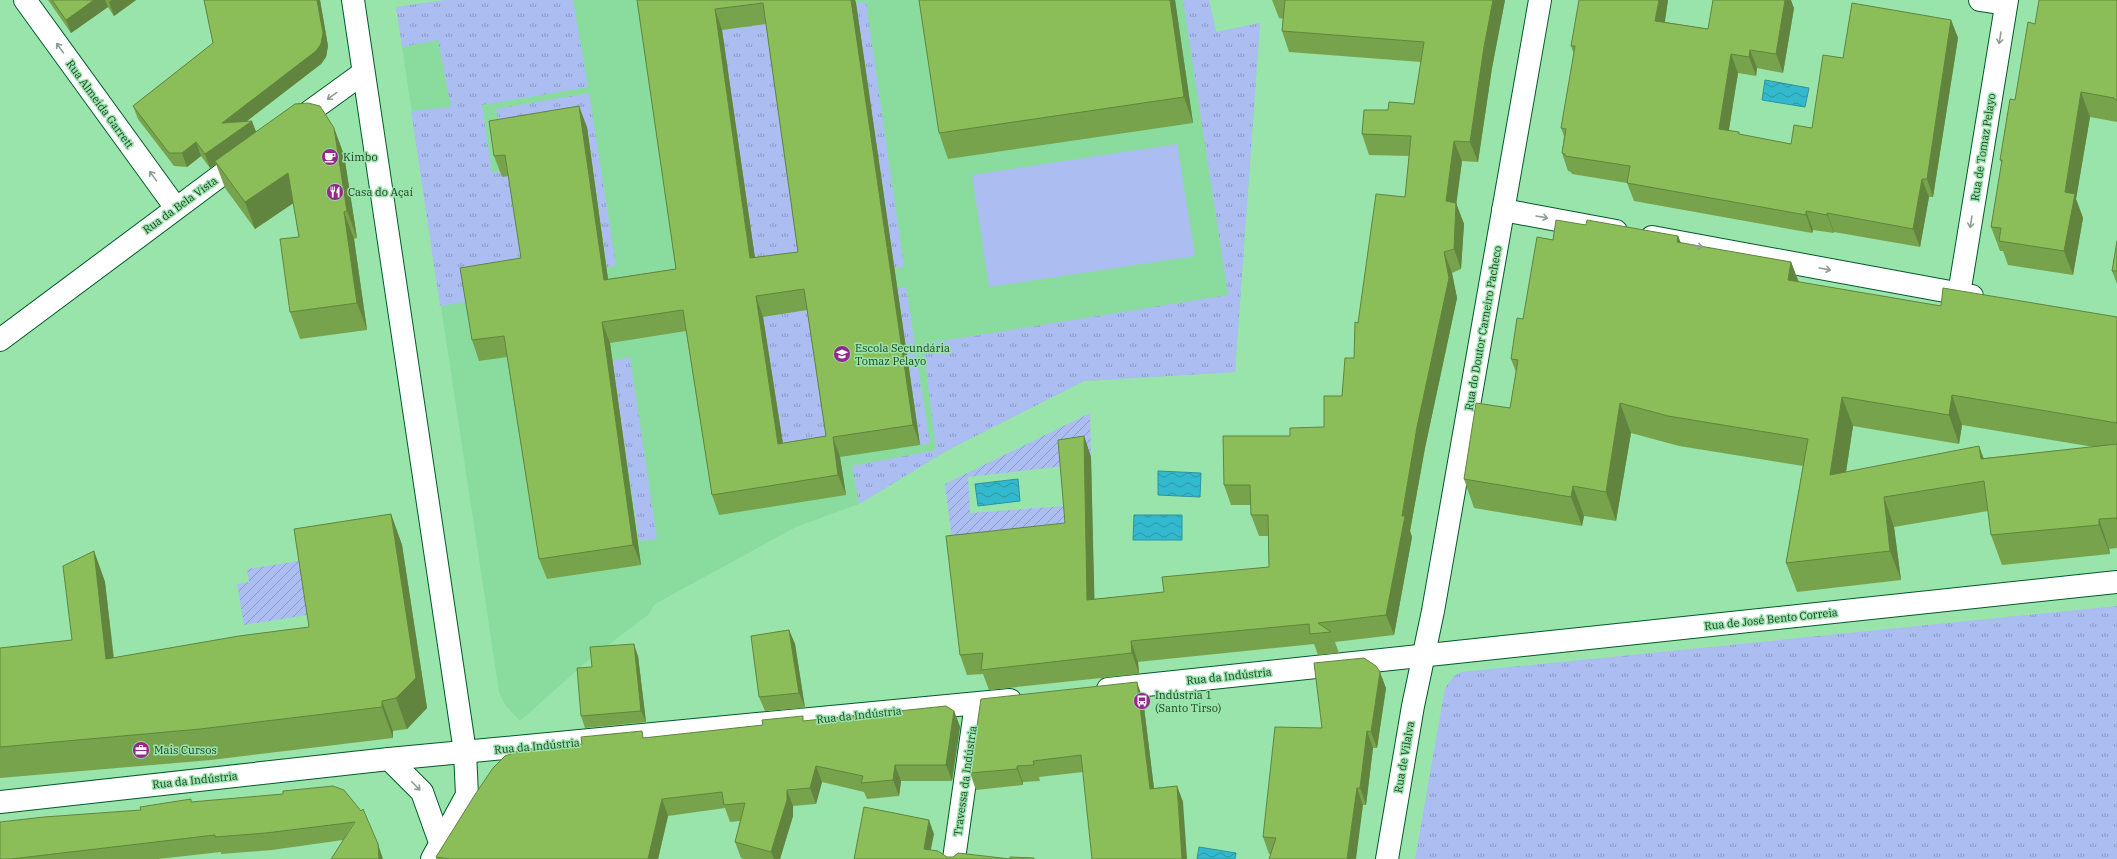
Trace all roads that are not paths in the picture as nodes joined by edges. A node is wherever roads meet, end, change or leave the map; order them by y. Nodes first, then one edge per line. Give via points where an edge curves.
1 (25, 0) edge
2 (353, 0) edge
3 (1540, 0) edge
4 (1980, 0) edge
5 (2006, 2) edge
6 (364, 73) junction
7 (279, 133) edge
8 (260, 147) edge
9 (176, 208) junction
10 (1503, 210) junction
11 (1959, 294) junction
12 (1988, 299) edge
13 (0, 340) edge
14 (2117, 582) edge
15 (1424, 655) junction
16 (1092, 691) edge
17 (1030, 698) edge
18 (976, 704) junction
19 (465, 752) junction
20 (389, 758) junction
21 (0, 802) edge
22 (436, 852) edge
23 (954, 859) edge
24 (1387, 859) edge

9 -> 1 street, Rua Almeida Garrett
2 - 6 street
3 - 10 street, Rua do Doutor Carneiro Pacheco
4 - 5 street
5 -> 11 street, Rua de Tomaz Pelayo
6 -> 7 street
6 - 19 street
8 - 9 street, Rua da Bela Vista
9 - 13 street, Rua da Bela Vista
10 -> 11 street
10 - 15 street, Rua do Doutor Carneiro Pacheco
11 - 12 street
14 - 15 street, Rua de José Bento Correia
15 - 16 street, Rua da Indústria
15 - 24 street, Rua de Vilalva
17 - 18 street, Rua da Indústria
18 - 19 street, Rua da Indústria
18 - 23 street, Travessa da Indústria
19 - 20 street, Rua da Indústria
19 - 22 street via 467,795
20 - 21 street, Rua da Indústria
20 -> 22 street via 422,792

